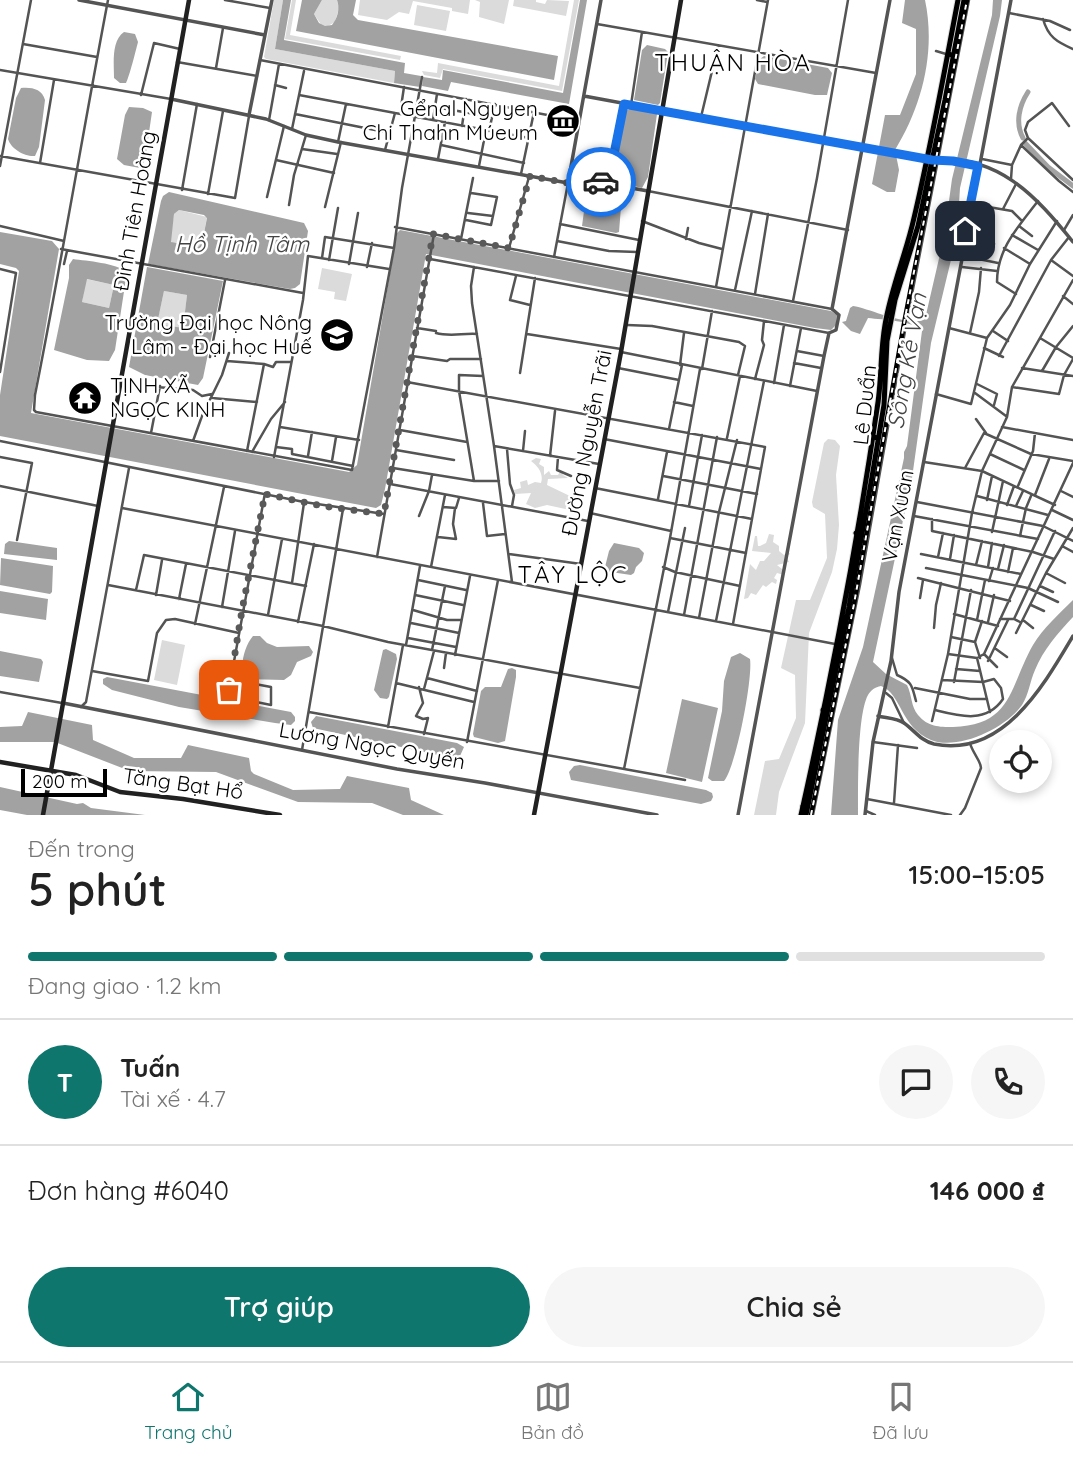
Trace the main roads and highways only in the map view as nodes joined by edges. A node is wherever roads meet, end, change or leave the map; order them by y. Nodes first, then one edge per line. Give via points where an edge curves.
1 (188, 0) edge
2 (681, 0) edge
3 (958, 0) edge
4 (964, 0) edge
5 (951, 55) junction
6 (875, 438) junction
7 (859, 534) junction
8 (0, 762) edge
9 (51, 771) junction
10 (43, 815) edge
11 (280, 815) edge
12 (534, 815) edge
13 (804, 815) edge

1 - 9 main road, Đinh Tiên Hoàng
2 - 12 main road, Đường Nguyễn Trãi
3 - 5 main road, Lê Duẩn
4 - 5 main road, Lê Duẩn
5 - 6 main road, Lê Duẩn via 933,160 889,314 884,405
6 - 7 main road, Lê Duẩn
6 - 7 main road, Lê Duẩn via 875,477
7 - 13 main road, Lê Duẩn
8 - 9 main road, Tăng Bạt Hổ
9 - 10 main road
9 - 11 main road, Tăng Bạt Hổ via 120,792

